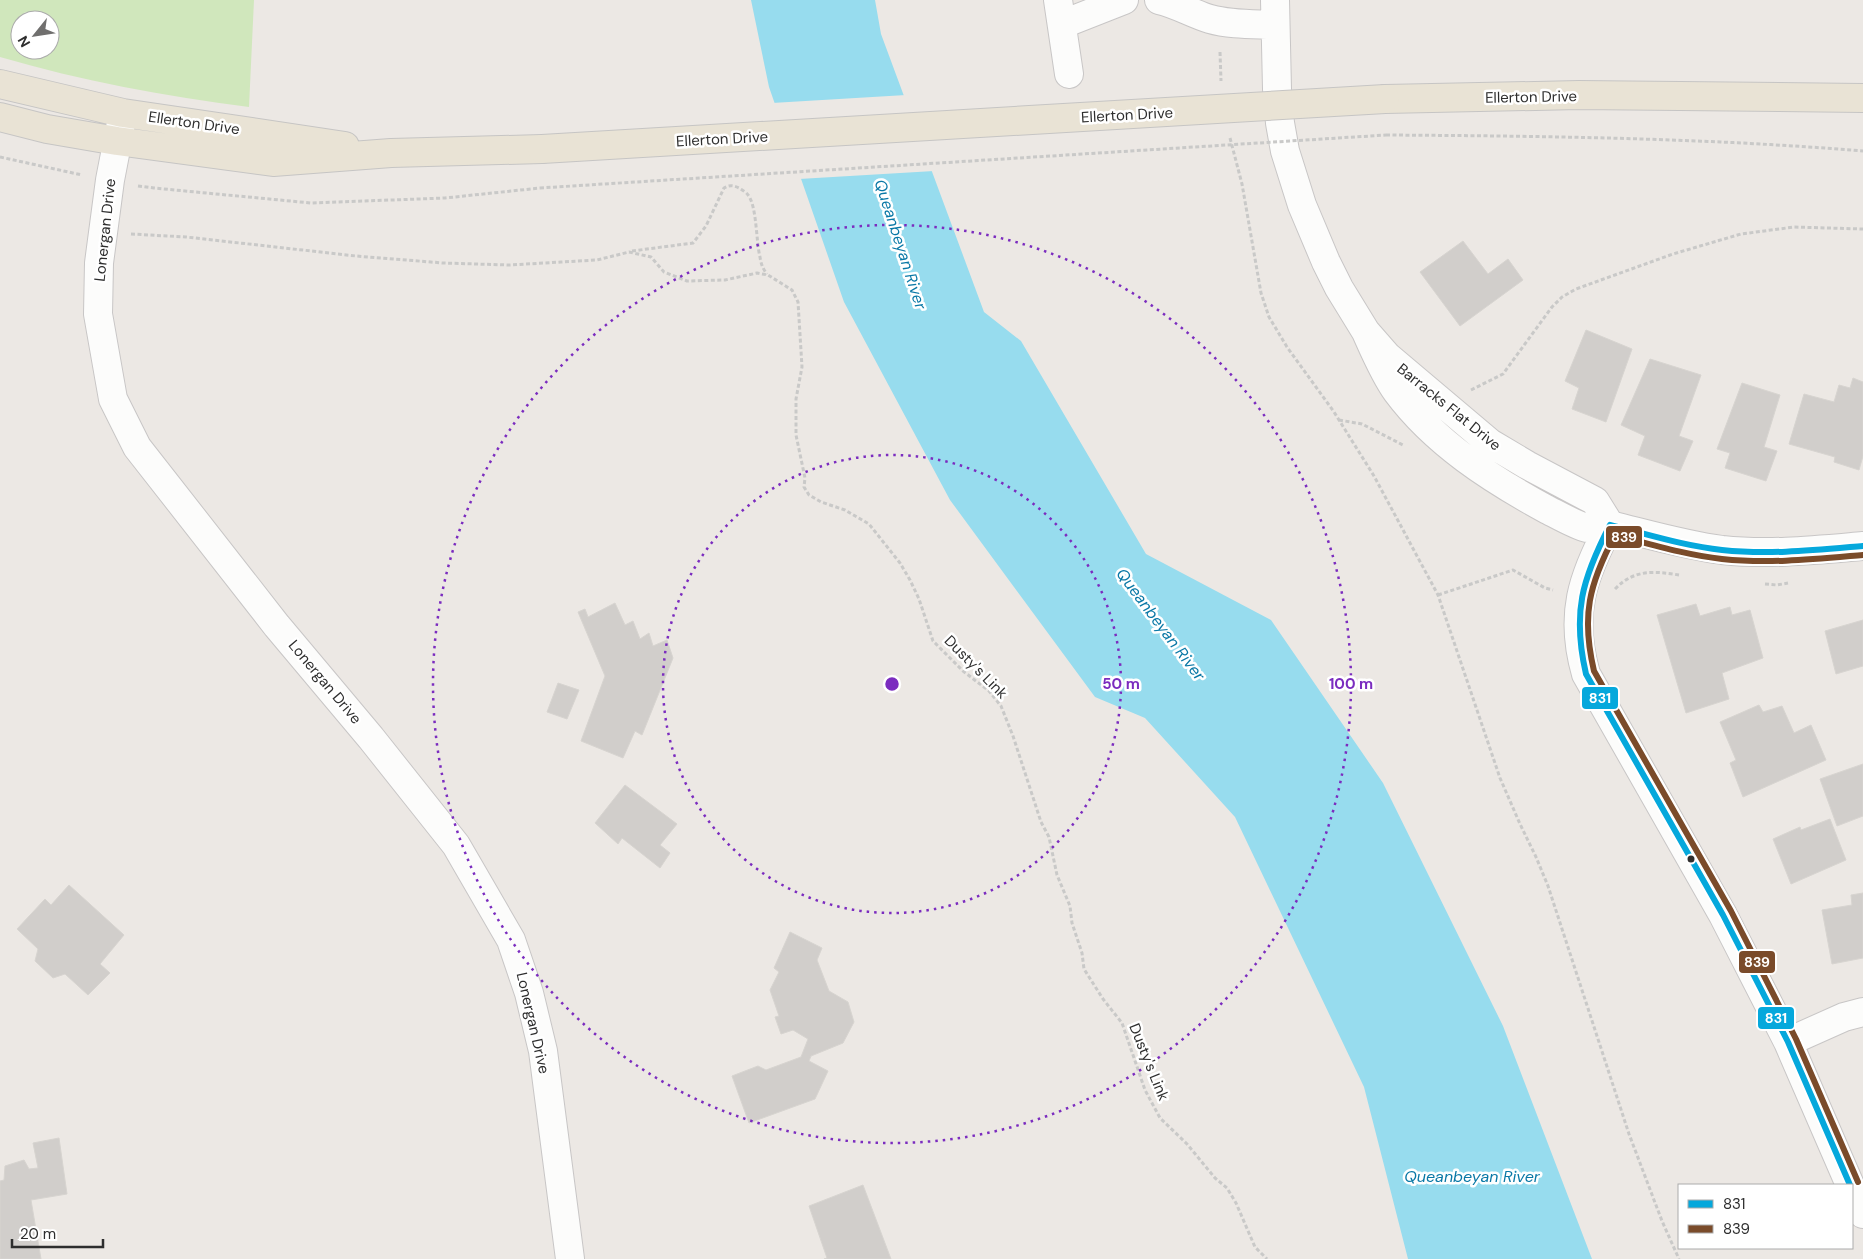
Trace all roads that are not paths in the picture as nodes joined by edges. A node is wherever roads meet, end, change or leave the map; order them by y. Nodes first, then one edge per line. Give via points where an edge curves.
1 (1124, 0) edge
2 (1159, 0) edge
3 (1060, 12) edge
4 (1275, 12) edge
5 (1069, 74) dead end
6 (0, 84) edge
7 (1863, 98) edge
8 (123, 113) junction
9 (0, 117) edge
10 (117, 141) junction
11 (391, 153) junction
12 (1366, 332) junction
13 (1610, 525) junction
14 (1863, 546) edge
15 (1863, 1012) edge
16 (1788, 1042) junction
17 (1850, 1184) edge
18 (1853, 1192) edge
19 (1863, 1214) edge
20 (570, 1259) edge

1 - 3 street
2 - 4 street via 1220,21 1243,24
3 - 5 street
4 - 12 street, Barracks Flat Drive via 1277,89 1285,151 1302,205 1326,262
6 - 8 main road, Ellerton Drive
7 - 11 main road, Ellerton Drive, bridge via 1579,96 1385,99 542,149
8 - 10 street, Lonergan Drive
8 - 11 main road, Ellerton Drive
9 - 10 main road, Ellerton Drive
10 - 11 main road, Ellerton Drive via 273,162
10 - 20 street, Lonergan Drive via 99,262 98,314 112,398 137,447 277,626 456,845 511,940 529,993 543,1051
12 - 13 street, Barracks Flat Drive via 1387,356 1490,443 1595,501
12 - 13 street, Barracks Flat Drive via 1396,391 1455,450 1530,500 1588,528
13 - 14 street, Barracks Flat Drive via 1722,550 1792,552
13 - 16 street via 1580,597 1578,636 1586,674 1723,914
15 - 16 street
16 - 17 street
18 - 19 street

